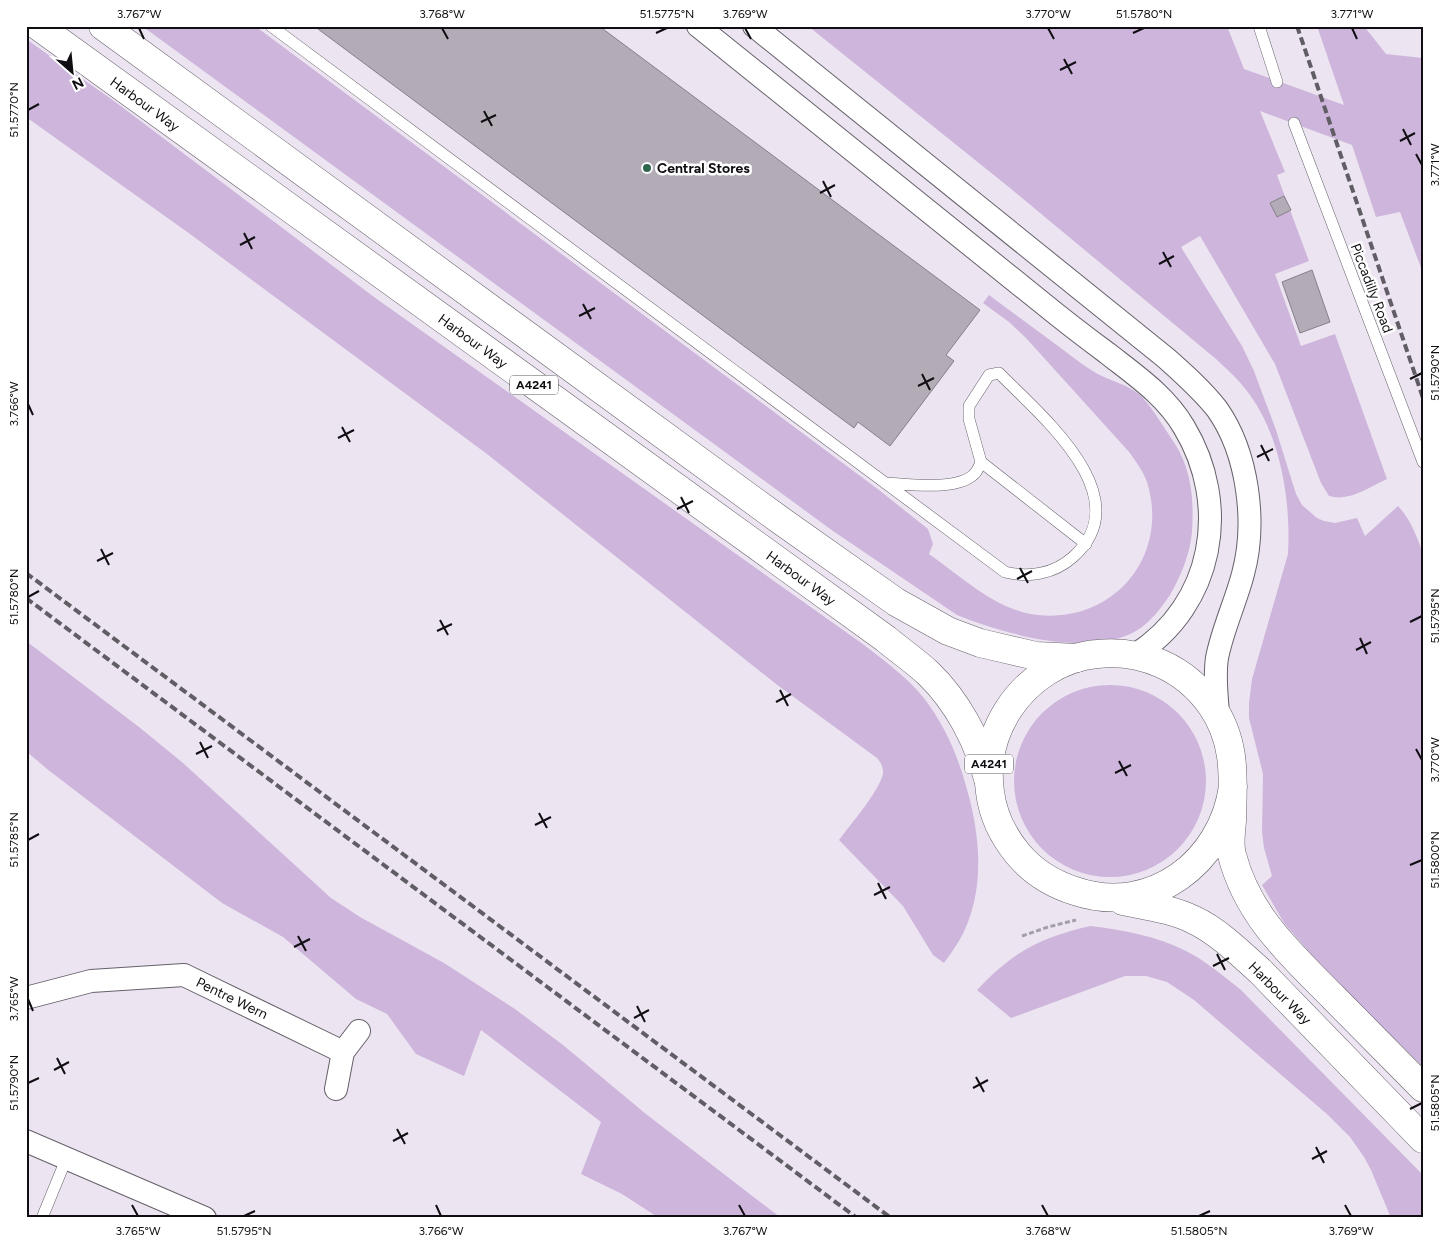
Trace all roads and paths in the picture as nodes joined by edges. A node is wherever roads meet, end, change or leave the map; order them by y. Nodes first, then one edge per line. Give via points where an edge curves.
1 (38, 26) edge
2 (103, 26) edge
3 (271, 26) edge
4 (698, 26) edge
5 (754, 26) edge
6 (1258, 26) edge
7 (1278, 82) dead end
8 (1294, 123) dead end
9 (981, 462) junction
10 (1423, 462) edge
11 (885, 483) junction
12 (1086, 544) junction
13 (1135, 655) junction
14 (1077, 658) junction
15 (1218, 715) junction
16 (988, 779) junction
17 (1233, 786) junction
18 (1105, 898) junction
19 (1083, 919) dead end
20 (1022, 936) dead end
21 (26, 998) edge
22 (359, 1031) dead end
23 (343, 1052) junction
24 (1423, 1088) edge
25 (336, 1090) dead end
26 (1423, 1139) edge
27 (26, 1141) edge
28 (67, 1157) junction
29 (42, 1218) edge
30 (205, 1218) edge

1 - 16 main road, Harbour Way / A4241 via 886,639 928,673 949,696 972,734
2 - 14 main road, A4241 via 896,602 948,631 980,643 1036,656
3 - 11 lane
4 - 13 street via 1141,379 1162,398 1184,428 1201,464 1208,496 1210,535 1204,565 1189,600 1170,627
5 - 15 street via 1166,358 1217,410 1241,458 1248,504 1244,573 1217,658
6 - 7 lane
8 - 10 lane, Piccadilly Road
9 - 11 lane via 975,474 956,484
9 - 12 lane
9 - 12 lane via 969,419 969,406 989,374 999,373 1076,455 1096,503 1096,524
11 - 12 lane via 1005,572 1020,575 1054,570
13 - 14 main road, A4241 via 1110,653
13 - 15 main road, A4241 via 1158,662 1186,678
14 - 16 main road, A4241 via 1037,678 1012,703 992,744
15 - 17 main road, A4241 via 1231,748
16 - 18 main road, A4241 via 998,824 1024,861 1061,887
17 - 18 main road, A4241 via 1226,818 1216,839 1184,873 1148,892
17 - 24 main road, A4241 via 1230,852 1258,915 1286,949
18 - 26 main road, Harbour Way / A4241 via 1168,910 1195,920 1233,947 1262,972
19 - 20 path via 1048,926
21 - 23 street, Pentre Wern via 91,981 184,975
22 - 23 street
23 - 25 street
27 - 28 street
28 - 29 lane
28 - 30 street

